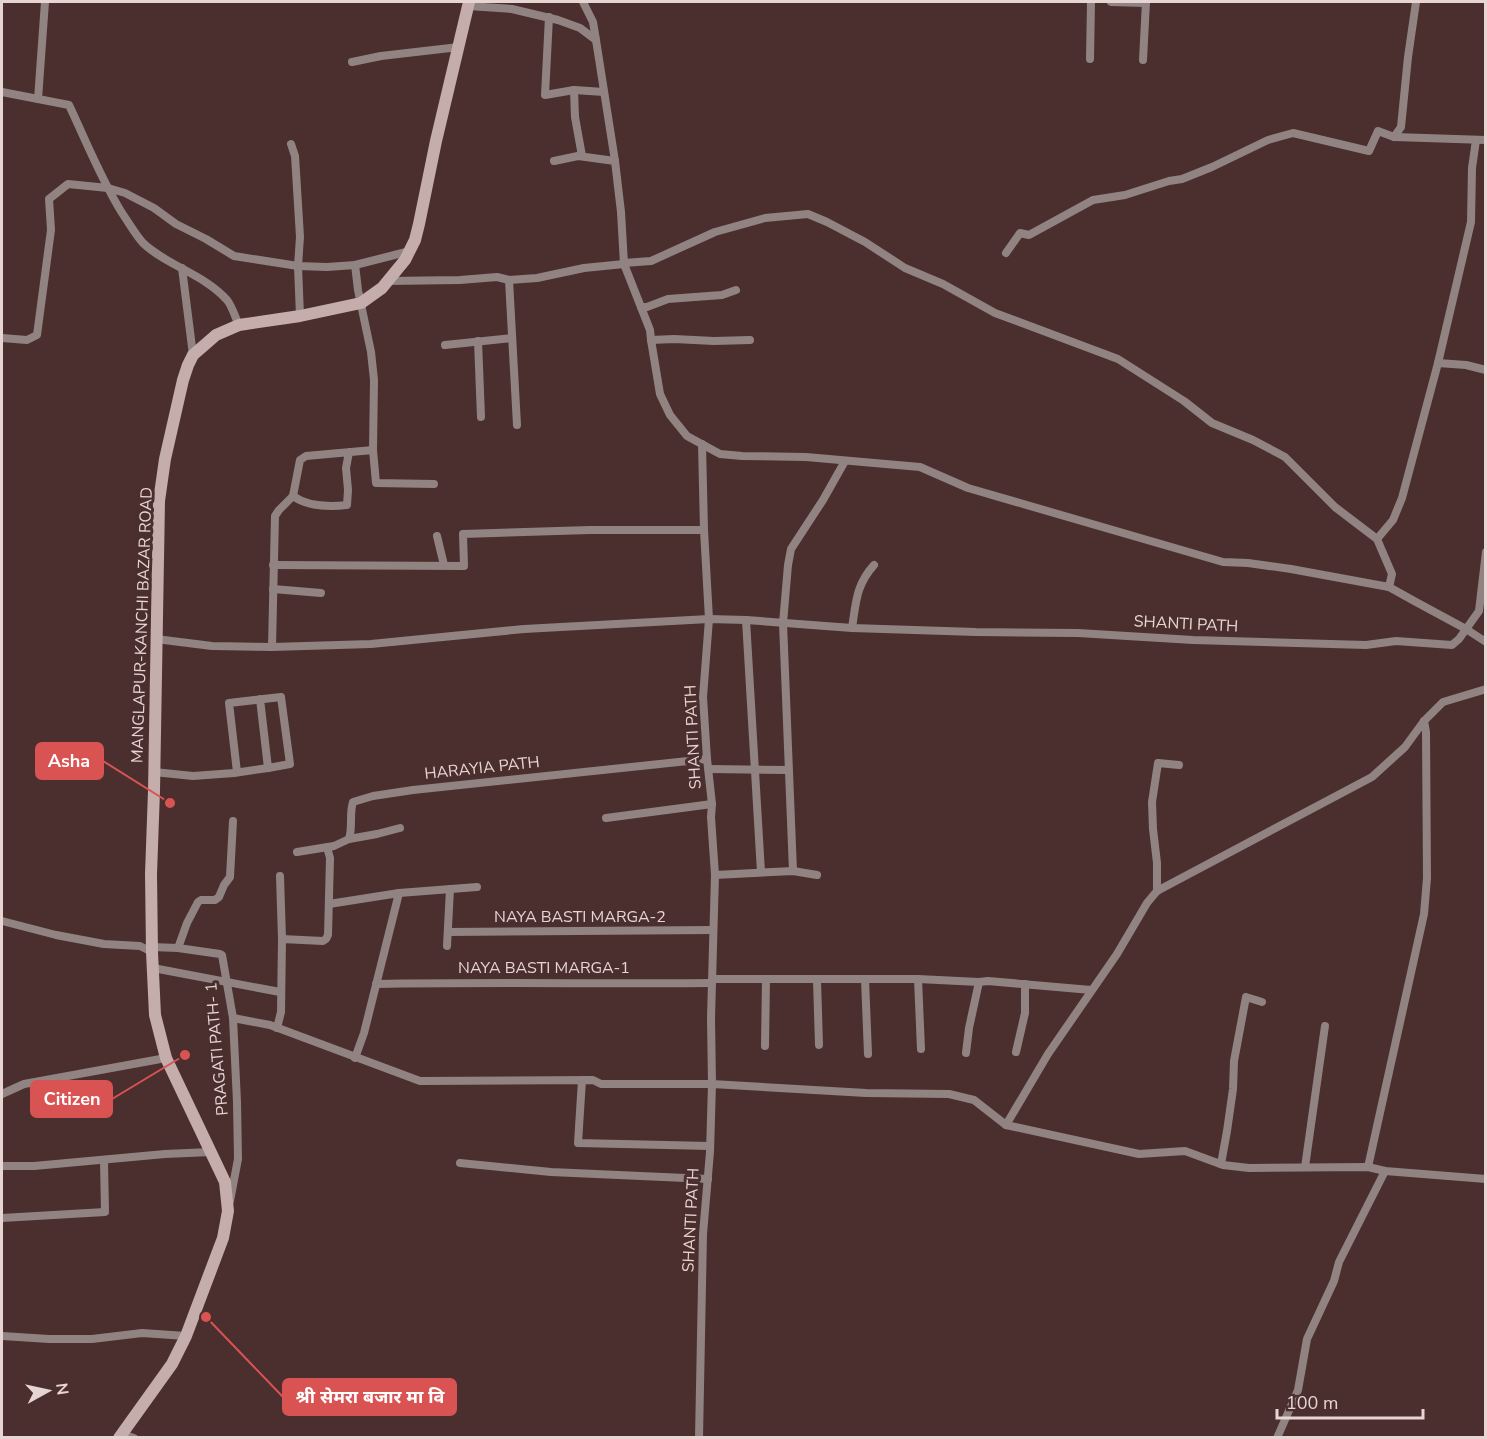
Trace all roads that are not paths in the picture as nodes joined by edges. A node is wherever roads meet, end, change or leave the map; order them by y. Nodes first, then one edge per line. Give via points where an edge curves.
1 (45, 2) edge
2 (583, 2) edge
3 (1090, 2) edge
4 (1112, 2) edge
5 (1146, 2) edge
6 (1416, 2) edge
7 (468, 4) edge
8 (512, 5) edge
9 (549, 17) junction
10 (596, 40) junction
11 (459, 47) junction
12 (1090, 59) dead end
13 (1143, 60) dead end
14 (352, 62) dead end
15 (574, 90) junction
16 (604, 92) junction
17 (2, 93) edge
18 (38, 99) junction
19 (1394, 137) junction
20 (1481, 140) edge
21 (291, 144) dead end
22 (582, 156) junction
23 (554, 161) dead end
24 (615, 161) junction
25 (108, 188) junction
26 (410, 251) junction
27 (1006, 253) dead end
28 (624, 263) junction
29 (355, 265) junction
30 (298, 267) junction
31 (182, 268) junction
32 (508, 280) junction
33 (388, 281) junction
34 (736, 290) dead end
35 (361, 303) junction
36 (641, 307) junction
37 (300, 316) junction
38 (239, 325) junction
39 (2, 338) edge
40 (512, 338) junction
41 (651, 340) junction
42 (750, 340) dead end
43 (478, 341) junction
44 (445, 345) dead end
45 (193, 355) junction
46 (1438, 363) junction
47 (1485, 370) edge
48 (481, 417) dead end
49 (517, 425) dead end
50 (702, 444) junction
51 (373, 450) junction
52 (349, 452) junction
53 (845, 461) junction
54 (434, 484) dead end
55 (293, 496) junction
56 (704, 530) junction
57 (437, 536) dead end
58 (1377, 539) junction
59 (1485, 552) edge
60 (273, 565) junction
61 (444, 565) junction
62 (874, 565) dead end
63 (1389, 587) junction
64 (273, 589) junction
65 (321, 593) dead end
66 (709, 619) junction
67 (746, 620) junction
68 (783, 623) junction
69 (852, 628) junction
70 (1466, 629) junction
71 (156, 639) junction
72 (1485, 642) edge
73 (272, 647) junction
74 (1485, 689) edge
75 (260, 699) junction
76 (1424, 721) junction
77 (707, 759) junction
78 (1179, 765) dead end
79 (268, 768) junction
80 (709, 769) junction
81 (754, 770) junction
82 (788, 770) junction
83 (154, 772) junction
84 (237, 772) junction
85 (712, 804) junction
86 (606, 818) dead end
87 (233, 821) dead end
88 (400, 828) dead end
89 (349, 839) junction
90 (327, 847) junction
91 (297, 852) dead end
92 (792, 871) junction
93 (761, 872) junction
94 (715, 875) junction
95 (279, 876) dead end
96 (817, 876) dead end
97 (477, 887) dead end
98 (450, 889) junction
99 (1157, 891) junction
100 (399, 893) junction
101 (329, 904) junction
102 (2, 921) edge
103 (713, 930) junction
104 (448, 932) junction
105 (282, 939) junction
106 (447, 946) dead end
107 (178, 948) junction
108 (152, 949) junction
109 (153, 968) junction
110 (766, 979) junction
111 (865, 979) junction
112 (918, 979) junction
113 (817, 980) junction
114 (712, 981) junction
115 (228, 982) junction
116 (979, 982) junction
117 (376, 984) junction
118 (1025, 984) junction
119 (1091, 990) junction
120 (280, 992) junction
121 (1262, 1002) dead end
122 (232, 1018) junction
123 (1325, 1026) dead end
124 (277, 1028) junction
125 (819, 1045) dead end
126 (765, 1046) dead end
127 (921, 1049) dead end
128 (1016, 1052) dead end
129 (966, 1053) dead end
130 (868, 1054) dead end
131 (166, 1058) junction
132 (356, 1058) junction
133 (582, 1080) junction
134 (712, 1084) junction
135 (2, 1094) edge
136 (1006, 1125) junction
137 (710, 1146) junction
138 (211, 1152) junction
139 (104, 1161) junction
140 (460, 1163) dead end
141 (1221, 1164) junction
142 (2, 1166) edge
143 (1305, 1167) junction
144 (1368, 1167) junction
145 (1385, 1171) junction
146 (708, 1179) junction
147 (1485, 1179) edge
148 (228, 1210) junction
149 (2, 1218) edge
150 (2, 1336) edge
151 (186, 1336) junction
152 (125, 1436) edge
153 (699, 1437) edge
154 (1277, 1437) edge

1 - 18 street
2 - 10 street
3 - 12 street
4 - 5 street
5 - 13 street
6 - 19 street via 1401,127
7 - 8 street
7 - 11 street, MANGLAPUR-KANCHI BAZAR ROAD
8 - 9 street
9 - 10 street via 580,27
9 - 15 street via 546,95
10 - 16 street
11 - 14 street
11 - 26 street, MANGLAPUR-KANCHI BAZAR ROAD
15 - 16 street
15 - 22 street
16 - 24 street
17 - 18 street
18 - 25 street via 69,105
19 - 20 street
19 - 27 street via 1378,132 1369,152 1293,133 1268,140 1182,179 1093,200 1029,235 1020,233
20 - 46 street via 1472,168 1471,222
21 - 30 street via 300,237
22 - 23 street
22 - 24 street
24 - 28 street
25 - 30 street via 154,208 234,256
25 - 31 street via 142,242
25 - 39 street via 68,184 49,199 51,230 37,335 27,340
26 - 29 street
26 - 33 street, MANGLAPUR-KANCHI BAZAR ROAD
28 - 32 street
28 - 36 street
28 - 58 street via 651,261 734,226 808,214 995,313 1118,359 1212,423 1285,457 1335,507
29 - 30 street
29 - 35 street
30 - 37 street
31 - 38 street via 228,301
31 - 45 street
32 - 33 street via 497,277
32 - 40 street
33 - 35 street, MANGLAPUR-KANCHI BAZAR ROAD
34 - 36 street via 722,295 668,299
35 - 37 street, MANGLAPUR-KANCHI BAZAR ROAD
35 - 51 street via 374,380
36 - 41 street
37 - 38 street, MANGLAPUR-KANCHI BAZAR ROAD
38 - 45 street, MANGLAPUR-KANCHI BAZAR ROAD via 216,335
40 - 43 street
40 - 49 street
41 - 42 street
41 - 50 street via 660,394 670,415 687,436
43 - 44 street
43 - 48 street
45 - 71 street, MANGLAPUR-KANCHI BAZAR ROAD via 183,380 159,501
46 - 47 street
46 - 58 street via 1402,498 1393,520
50 - 53 street via 720,454
50 - 56 street
51 - 52 street
51 - 54 street via 376,483
52 - 55 street via 300,460
52 - 55 street via 347,505 329,507
53 - 63 street via 920,467 969,488 1223,562 1291,569
53 - 68 street via 791,549
55 - 60 street via 275,516
56 - 61 street via 463,534 464,566
56 - 66 street
57 - 61 street
58 - 63 street via 1392,574
59 - 70 street via 1479,611
60 - 61 street
60 - 64 street
62 - 69 street via 861,581
63 - 70 street
64 - 65 street
64 - 73 street
66 - 67 street, SHANTI PATH
66 - 73 street via 524,629 371,644
66 - 77 street, SHANTI PATH via 703,697
67 - 68 street, SHANTI PATH
67 - 81 street
68 - 69 street, SHANTI PATH
68 - 82 street
69 - 70 street, SHANTI PATH via 1366,645 1396,641 1452,645
70 - 72 street
71 - 73 street via 212,646
71 - 83 street, MANGLAPUR-KANCHI BAZAR ROAD
74 - 76 street via 1443,702
75 - 79 street
75 - 79 street via 281,697 290,764
75 - 84 street via 229,703
76 - 99 street via 1405,747 1372,777
76 - 144 street via 1424,914
77 - 80 street, SHANTI PATH
77 - 89 street, HARAYIA PATH via 373,796 353,802
78 - 99 street via 1158,763 1152,802
79 - 84 street
80 - 81 street
80 - 85 street, SHANTI PATH
81 - 82 street
81 - 93 street
82 - 92 street
83 - 84 street via 193,776
83 - 108 street, MANGLAPUR-KANCHI BAZAR ROAD
85 - 86 street
85 - 94 street, SHANTI PATH
87 - 107 street via 230,878 215,900 198,902
88 - 89 street
89 - 90 street
90 - 91 street
90 - 101 street
92 - 93 street
92 - 96 street
93 - 94 street
94 - 103 street, SHANTI PATH
95 - 105 street
97 - 98 street
98 - 100 street
98 - 104 street
99 - 119 street
100 - 101 street
100 - 117 street
101 - 105 street via 328,935 323,941
102 - 108 street, PRAGATI PATH- 1 via 104,944
103 - 104 street, NAYA BASTI MARGA-2
103 - 114 street, SHANTI PATH
104 - 106 street
105 - 120 street
107 - 108 street, PRAGATI PATH- 1
107 - 115 street, PRAGATI PATH- 1 via 222,955
108 - 109 street, MANGLAPUR-KANCHI BAZAR ROAD
109 - 115 street
109 - 131 street, MANGLAPUR-KANCHI BAZAR ROAD via 155,1015
110 - 113 street, NAYA BASTI MARGA-1
110 - 114 street, NAYA BASTI MARGA-1
110 - 126 street
111 - 112 street, NAYA BASTI MARGA-1
111 - 113 street, NAYA BASTI MARGA-1
111 - 130 street
112 - 116 street, NAYA BASTI MARGA-1
112 - 127 street
113 - 125 street
114 - 117 street, NAYA BASTI MARGA-1
114 - 134 street, SHANTI PATH
115 - 120 street
115 - 122 street, PRAGATI PATH- 1
116 - 118 street, NAYA BASTI MARGA-1
116 - 129 street
117 - 132 street
118 - 119 street, NAYA BASTI MARGA-1
118 - 128 street via 1025,1013
119 - 136 street
120 - 124 street
121 - 141 street via 1246,997
122 - 124 street
122 - 148 street, PRAGATI PATH- 1 via 238,1159
123 - 143 street
124 - 132 street
131 - 135 street via 24,1084
131 - 138 street, MANGLAPUR-KANCHI BAZAR ROAD
132 - 133 street via 420,1081
133 - 134 street via 601,1084
133 - 137 street via 578,1143
134 - 136 street via 949,1094 974,1100
134 - 137 street, SHANTI PATH
136 - 141 street via 1139,1154 1185,1151
137 - 146 street, SHANTI PATH
138 - 139 street
138 - 148 street, MANGLAPUR-KANCHI BAZAR ROAD via 225,1182
139 - 142 street
139 - 149 street via 105,1212
140 - 146 street via 551,1172
141 - 143 street
143 - 144 street
144 - 145 street
145 - 147 street
145 - 154 street via 1339,1262 1307,1339 1298,1390
146 - 153 street, SHANTI PATH via 703,1234
148 - 151 street, MANGLAPUR-KANCHI BAZAR ROAD via 223,1238
150 - 151 street
151 - 152 street, MANGLAPUR-KANCHI BAZAR ROAD

